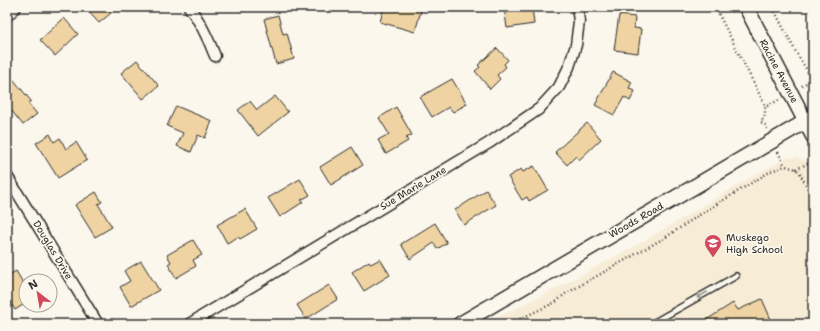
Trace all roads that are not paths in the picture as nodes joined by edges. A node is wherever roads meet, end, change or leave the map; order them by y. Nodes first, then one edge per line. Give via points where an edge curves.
1 (16, 7) edge
2 (189, 7) edge
3 (577, 7) edge
4 (746, 7) edge
5 (7, 16) edge
6 (215, 56) dead end
7 (809, 118) edge
8 (813, 136) edge
9 (7, 176) edge
10 (736, 276) dead end
11 (98, 324) edge
12 (189, 324) edge
13 (460, 324) edge
14 (651, 324) edge

1 - 5 street
2 - 6 street via 208,37
3 - 12 street, Sue Marie Lane via 579,20 576,45 569,67 559,87 539,110 489,143
4 - 7 street, Racine Avenue
7 - 8 street, Racine Avenue
7 - 13 street, Woods Road
9 - 11 street, Douglas Drive
10 -> 14 lane

